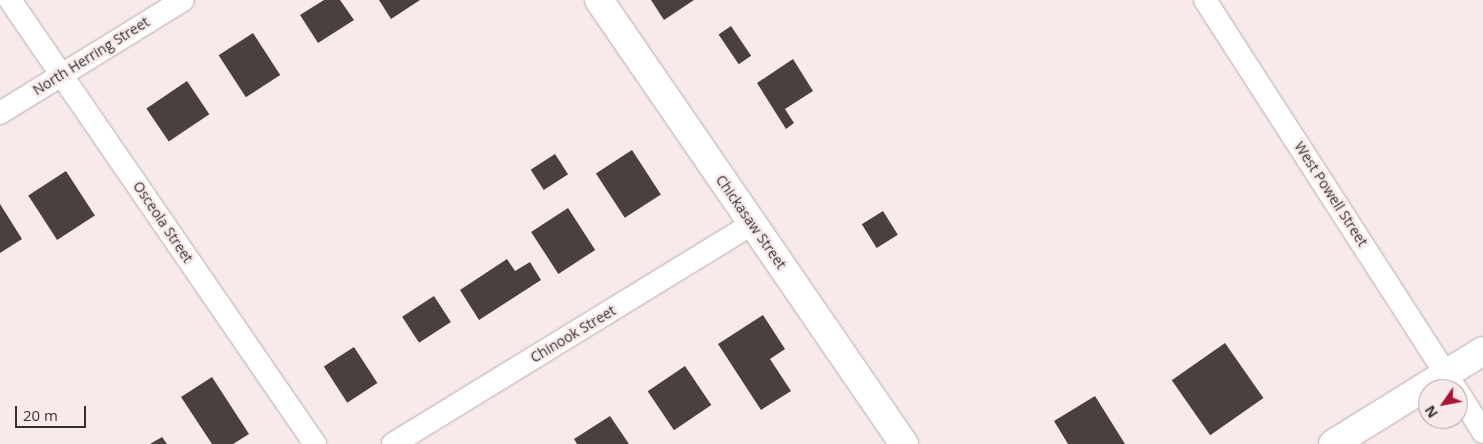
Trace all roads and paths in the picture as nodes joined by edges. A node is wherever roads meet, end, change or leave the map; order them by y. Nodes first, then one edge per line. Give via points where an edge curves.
1 (10, 0) edge
2 (183, 0) edge
3 (599, 0) edge
4 (1206, 0) edge
5 (61, 74) junction
6 (0, 113) edge
7 (752, 224) junction
8 (1483, 351) edge
9 (1450, 379) edge
10 (1459, 379) edge
11 (1418, 403) edge
12 (1468, 408) edge
13 (1483, 432) edge
14 (315, 444) edge
15 (393, 444) edge
16 (904, 444) edge
17 (1333, 444) edge

1 - 5 street, Osceola Street
2 - 5 street, North Herring Street
3 - 7 street, Chickasaw Street
4 - 9 street, West Powell Street
5 - 6 street, North Herring Street
5 - 14 street, Osceola Street
7 - 15 street, Chinook Street
7 - 16 street, Chickasaw Street
8 - 10 street
11 - 17 street
12 - 13 street, West Powell Street

